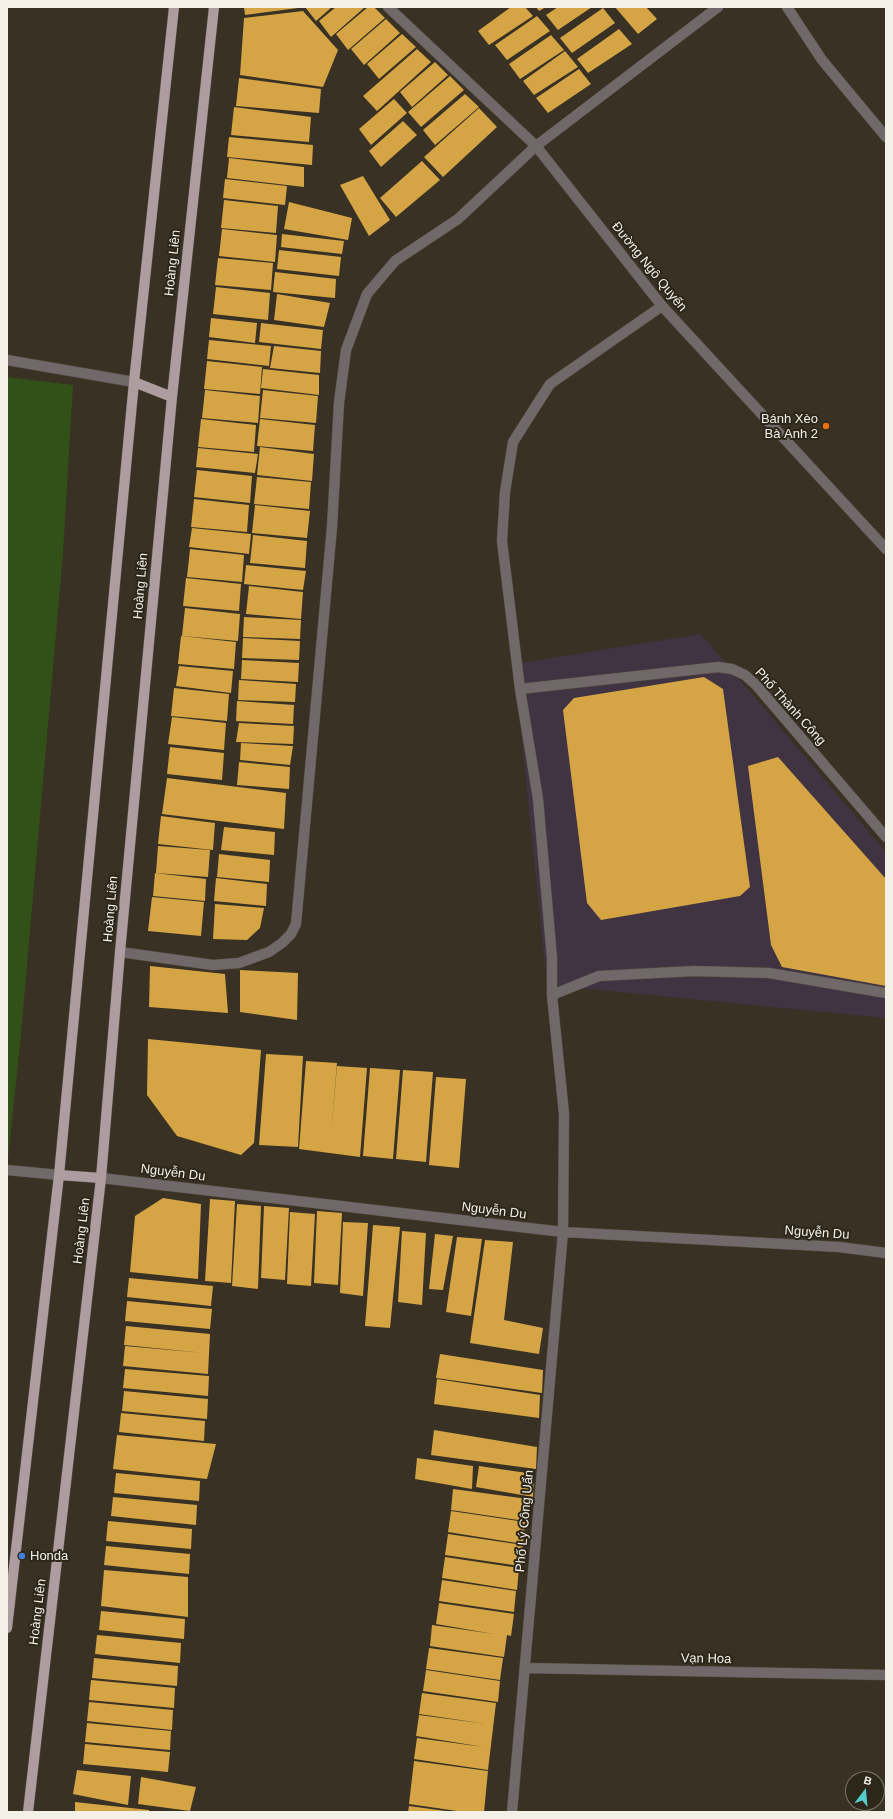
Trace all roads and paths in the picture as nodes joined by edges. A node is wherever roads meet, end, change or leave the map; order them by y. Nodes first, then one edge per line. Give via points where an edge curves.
1 (174, 7) edge
2 (214, 7) edge
3 (388, 7) edge
4 (718, 7) edge
5 (787, 7) edge
6 (886, 137) edge
7 (536, 146) junction
8 (662, 306) junction
9 (7, 360) edge
10 (134, 382) junction
11 (172, 397) junction
12 (886, 549) edge
13 (520, 689) junction
14 (886, 837) edge
15 (120, 952) junction
16 (886, 993) edge
17 (552, 995) junction
18 (7, 1170) edge
19 (59, 1175) junction
20 (101, 1178) junction
21 (563, 1232) junction
22 (886, 1253) edge
23 (7, 1628) edge
24 (525, 1668) junction
25 (886, 1675) edge
26 (28, 1812) edge
27 (512, 1812) edge

1 - 10 main road, Hoàng Liên
2 - 11 main road, Hoàng Liên
3 - 7 street, Đường Ngô Quyến
4 - 7 street
5 - 6 street via 822,60
7 - 8 street, Đường Ngô Quyến
7 - 15 street via 458,219 395,261 367,294 346,350 339,403 332,527 294,929 282,943 269,952 240,963 226,965
8 - 12 street, Đường Ngô Quyến
8 - 13 street, Phố Lý Công Uẩn via 550,384 513,442 505,492 502,541
9 - 10 street
10 - 11 main road
10 - 19 main road, Hoàng Liên
11 - 15 main road, Hoàng Liên
13 - 14 street, Phố Thành Công via 718,667 732,669 745,675 756,685
13 - 17 street, Phố Lý Công Uẩn via 538,799 552,958
15 - 20 main road, Hoàng Liên
16 - 17 street via 769,973 694,971 599,976
17 - 21 street, Phố Lý Công Uẩn via 564,1114
18 - 19 street
19 - 20 main road
19 - 23 main road, Hoàng Liên
20 - 21 street, Nguyễn Du
20 - 26 main road, Hoàng Liên
21 - 22 street, Nguyễn Du via 839,1247
21 - 24 street, Phố Lý Công Uẩn
24 - 25 street, Vạn Hoa
24 - 27 street, Phố Lý Công Uẩn

